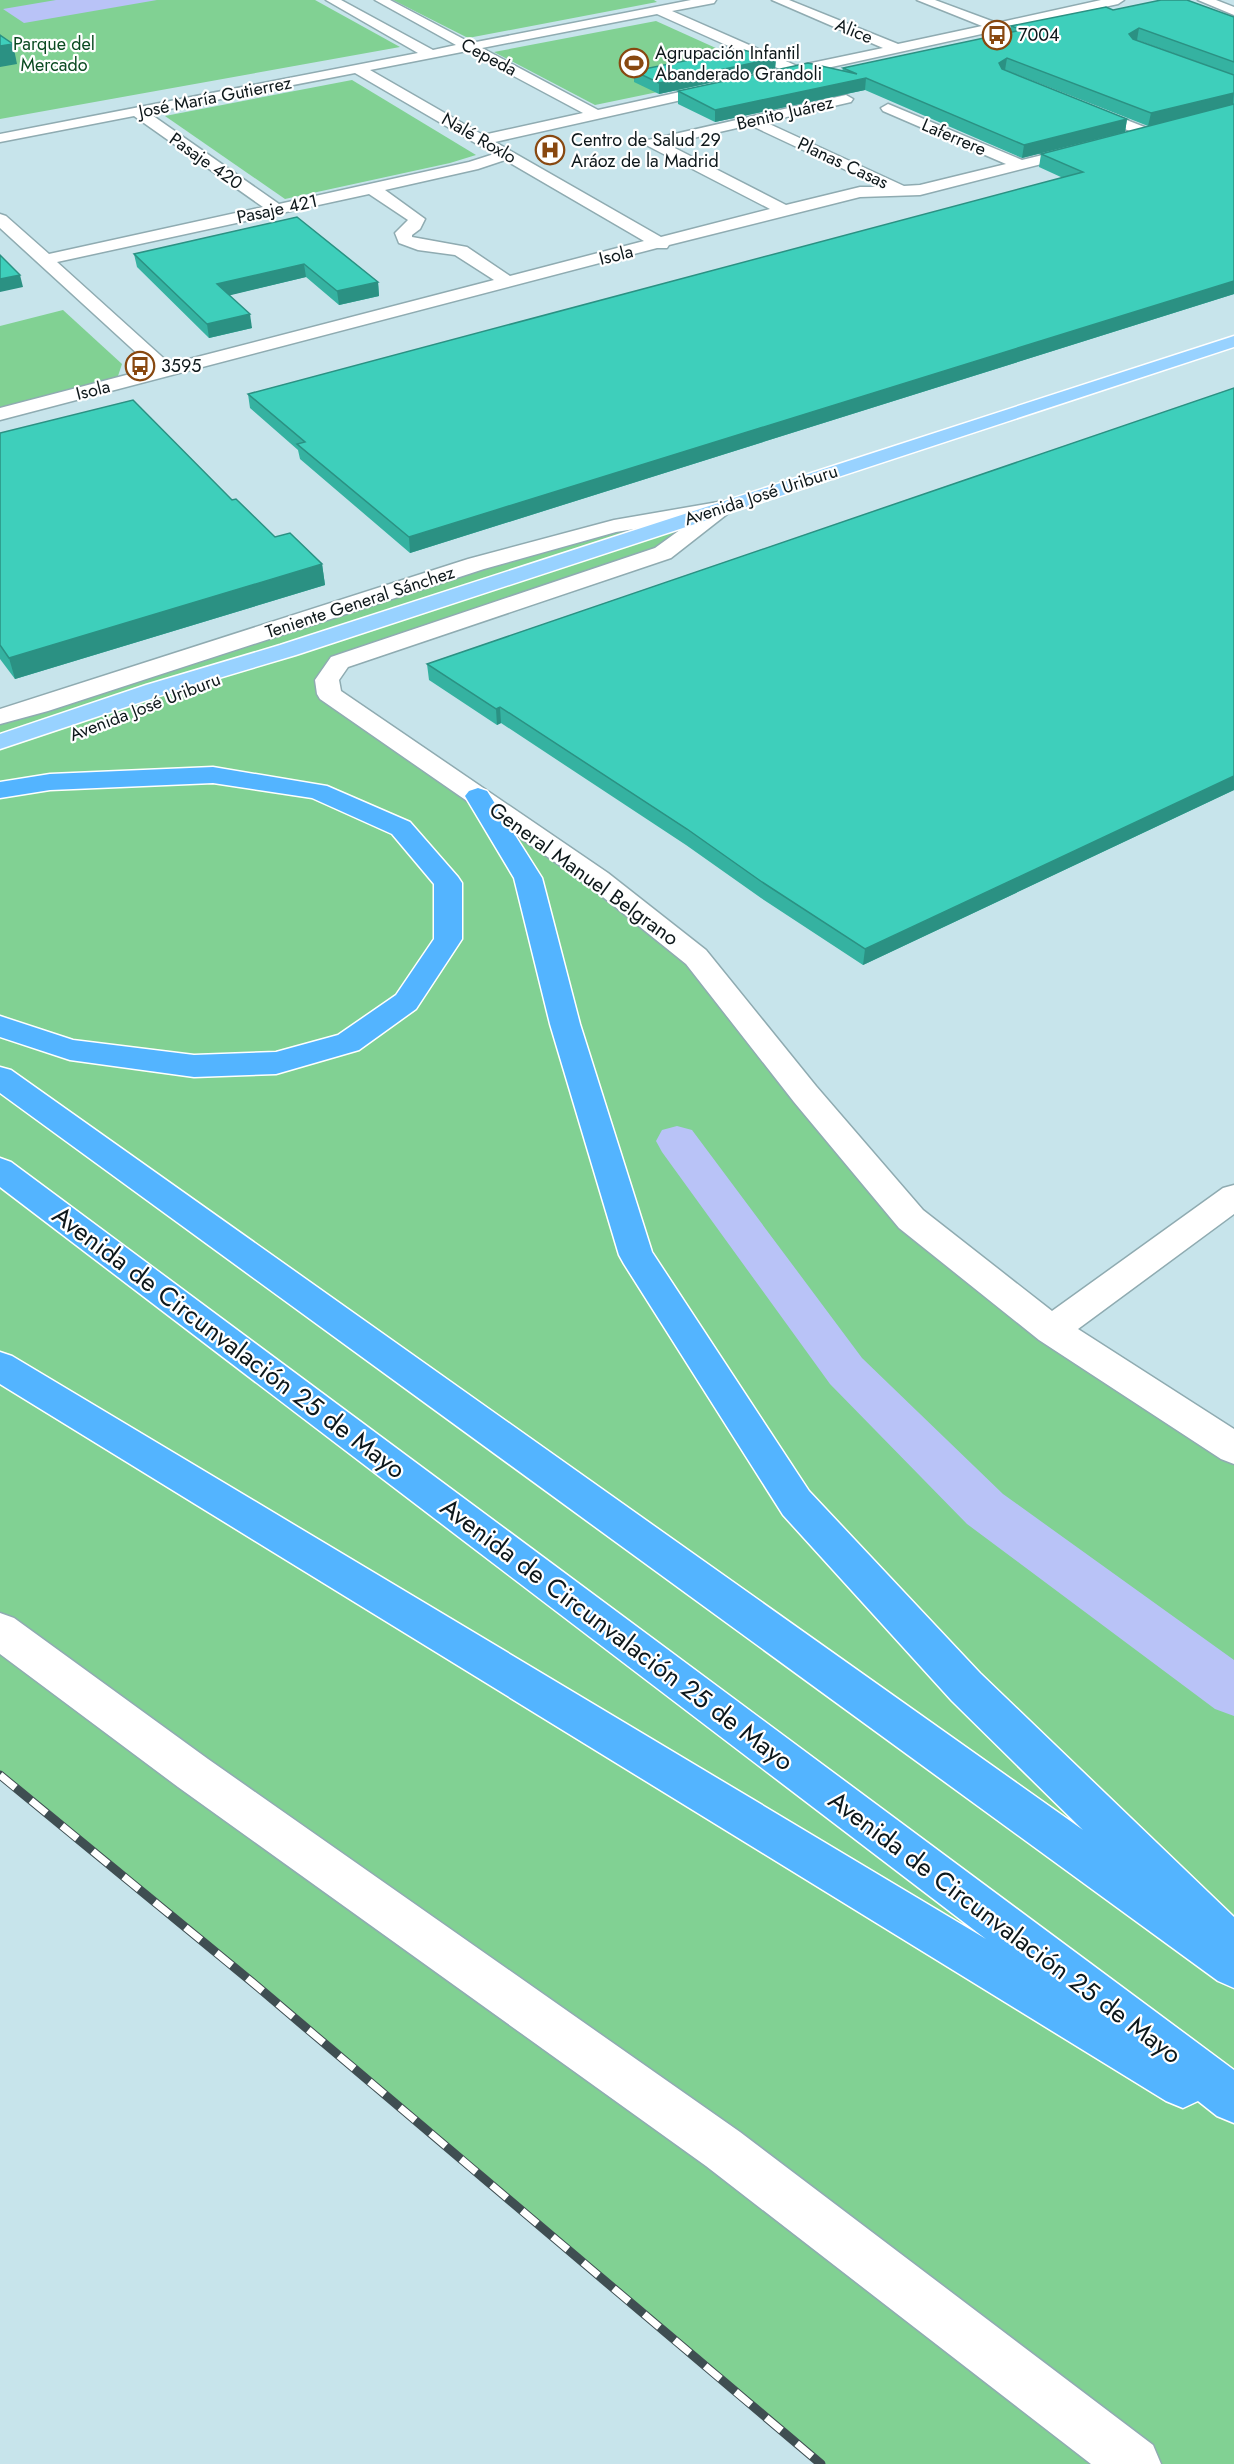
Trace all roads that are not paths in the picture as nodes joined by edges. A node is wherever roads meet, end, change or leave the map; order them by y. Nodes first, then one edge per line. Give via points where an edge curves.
1 (332, 0) edge
2 (381, 0) edge
3 (710, 0) edge
4 (778, 0) edge
5 (923, 0) edge
6 (1070, 0) edge
7 (1118, 0) edge
8 (1204, 0) edge
9 (1225, 0) edge
10 (1234, 3) edge
11 (1088, 7) junction
12 (659, 10) junction
13 (1234, 11) edge
14 (996, 27) junction
15 (468, 46) junction
16 (897, 49) junction
17 (429, 53) junction
18 (358, 69) junction
19 (796, 71) junction
20 (763, 78) edge
21 (730, 86) edge
22 (846, 99) edge
23 (1071, 103) edge
24 (888, 108) edge
25 (137, 112) junction
26 (597, 115) junction
27 (752, 121) junction
28 (0, 128) edge
29 (0, 138) edge
30 (1124, 139) edge
31 (482, 140) junction
32 (1101, 145) edge
33 (507, 154) junction
34 (1021, 165) junction
35 (370, 189) junction
36 (902, 190) junction
37 (276, 209) junction
38 (784, 210) junction
39 (0, 219) edge
40 (661, 244) junction
41 (45, 260) junction
42 (509, 283) junction
43 (1234, 341) edge
44 (162, 366) junction
45 (0, 414) edge
46 (724, 507) junction
47 (288, 650) junction
48 (0, 717) edge
49 (0, 742) edge
50 (0, 762) edge
51 (0, 790) edge
52 (478, 796) junction
53 (0, 1026) edge
54 (0, 1078) edge
55 (0, 1170) edge
56 (1234, 1197) edge
57 (1051, 1330) junction
58 (0, 1366) edge
59 (1234, 1448) edge
60 (0, 1631) edge
61 (1234, 1949) edge
62 (1234, 1965) edge
63 (1234, 2099) edge
64 (1234, 2115) edge
65 (1134, 2464) edge

1 - 17 street, Cepeda
2 - 15 street, Cepeda
3 - 12 street, José María Gutierrez
4 - 16 street, Alice
5 - 14 street
6 - 11 street
7 - 11 street
8 - 13 street
9 - 10 street
11 - 14 street
12 - 15 street, José María Gutierrez
12 - 19 street
14 - 16 street
15 - 17 street, José María Gutierrez
15 - 26 street, Cepeda
16 - 19 street
17 - 18 street, José María Gutierrez
17 - 28 street, José María Gutierrez via 354,62
18 - 25 street, José María Gutierrez
18 - 31 street, Nalé Roxlo
19 - 20 street
21 - 26 street
22 - 27 street, Benito Juárez
23 - 30 street via 1152,132
24 - 34 street, Laferrere
25 - 29 street, José María Gutierrez
25 - 37 street, Pasaje 420
26 - 31 street
27 - 36 street, Planas Casas
27 - 38 street, Benito Juárez via 653,143
31 - 33 street, Nalé Roxlo
32 - 34 street, Isola
33 - 35 street, Pasaje 421 via 473,166
33 - 40 street, Nalé Roxlo
34 - 36 street, Isola via 920,190
35 - 37 street, Pasaje 421
35 - 42 street via 417,219 403,233 405,240 461,251
36 - 38 street, Isola via 860,192
37 - 41 street, Pasaje 421
38 - 40 street, Isola
39 - 41 street
40 - 42 street, Isola
41 - 44 street
42 - 44 street, Isola
43 - 46 main road, Avenida José Uriburu
44 - 45 street, Isola
46 - 47 main road, Avenida José Uriburu
46 - 48 street, Teniente General Sánchez via 614,526 476,564
46 - 52 street, General Manuel Belgrano via 663,553 339,662 327,680 329,694
47 - 49 main road, Avenida José Uriburu
47 - 50 main road, Avenida José Uriburu
51 - 53 highway via 50,782 213,775 318,791 401,828 448,883 448,939 406,1002 348,1042 276,1063 194,1066 70,1050
52 - 57 street, General Manuel Belgrano via 598,879 696,957 911,1218
52 - 61 highway via 528,878 565,1024 636,1255 796,1503 966,1687
54 - 62 highway
55 - 63 highway, Avenida de Circunvalación 25 de Mayo
56 - 57 street
57 - 59 street, General Manuel Belgrano
58 - 64 highway
60 - 65 street via 723,2150

